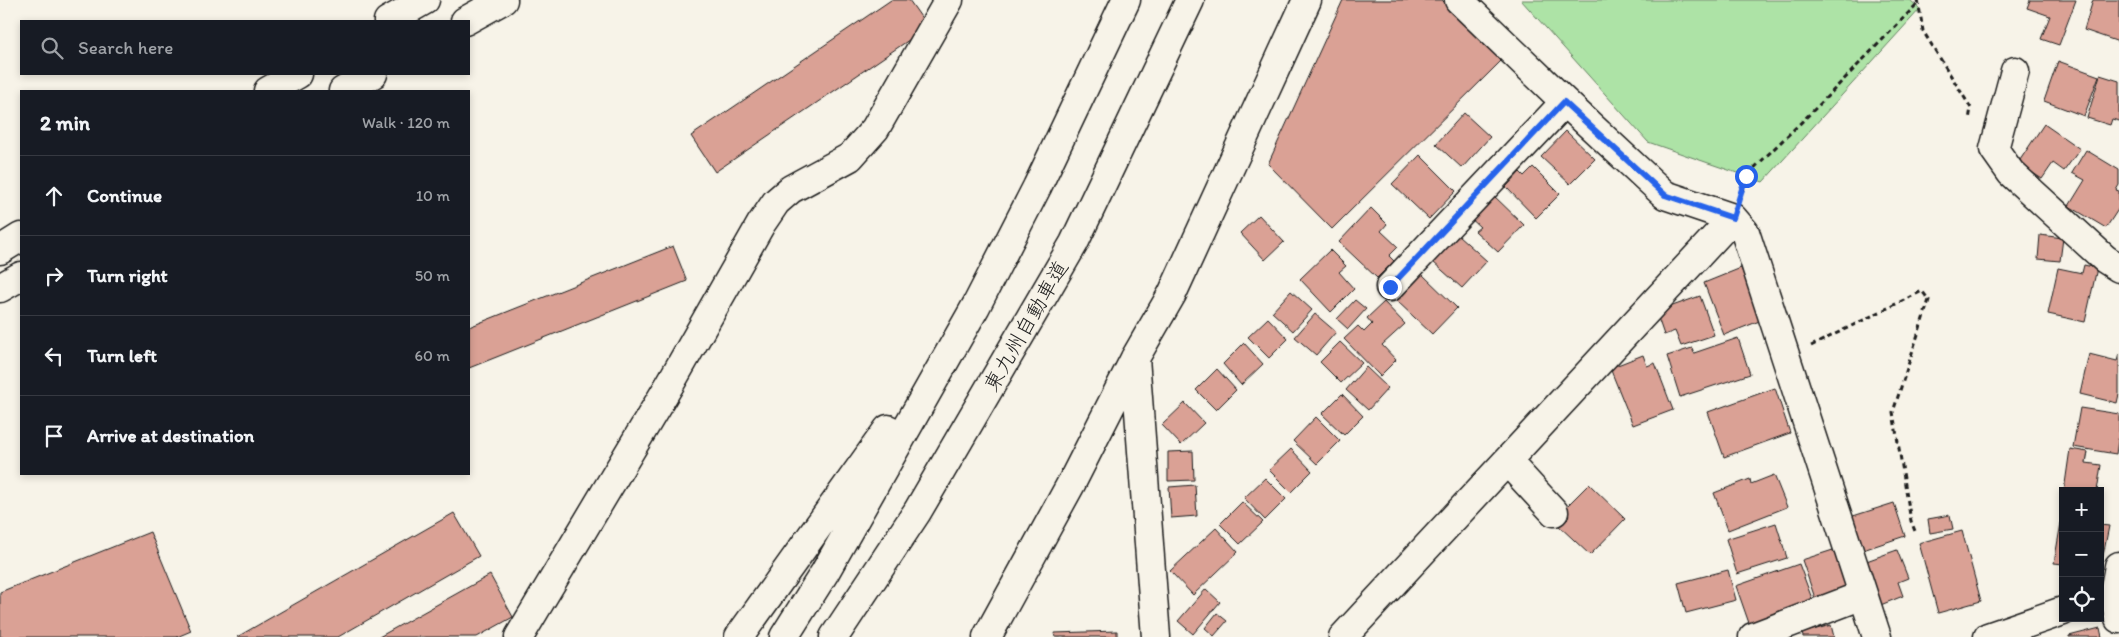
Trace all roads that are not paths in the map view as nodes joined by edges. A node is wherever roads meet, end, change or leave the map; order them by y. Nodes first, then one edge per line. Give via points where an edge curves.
1 (425, 0) edge
2 (503, 0) edge
3 (949, 0) edge
4 (1126, 0) edge
5 (1190, 0) edge
6 (1307, 0) edge
7 (1459, 0) edge
8 (390, 20) edge
9 (467, 20) edge
10 (2016, 71) dead end
11 (296, 75) edge
12 (371, 75) edge
13 (270, 90) edge
14 (344, 90) edge
15 (1564, 102) junction
16 (1733, 218) junction
17 (20, 238) edge
18 (0, 250) edge
19 (2119, 268) edge
20 (20, 277) edge
21 (1390, 287) dead end
22 (0, 288) edge
23 (976, 306) junction
24 (1135, 358) junction
25 (1507, 461) junction
26 (917, 512) junction
27 (1554, 512) dead end
28 (2119, 566) edge
29 (2111, 594) edge
30 (1863, 595) junction
31 (2059, 612) edge
32 (2119, 619) edge
33 (519, 637) edge
34 (740, 637) edge
35 (784, 637) edge
36 (834, 637) edge
37 (845, 637) edge
38 (987, 637) edge
39 (1156, 637) edge
40 (1343, 637) edge
41 (1753, 637) edge
42 (1877, 637) edge
43 (1988, 637) edge

1 - 8 main road
2 - 9 main road
3 - 33 main road via 864,145 850,157 791,189 766,216
4 - 23 main road
5 - 26 main road, 東九州自動車道 via 1074,243
6 - 24 main road via 1172,294
7 - 15 main road
10 - 19 main road via 1994,148 2011,173
11 - 13 main road
12 - 14 main road
15 - 16 main road via 1665,195
15 - 21 main road
16 - 25 main road
16 - 30 main road via 1745,232
17 - 18 main road
20 - 22 main road
23 - 34 main road
23 - 35 main road via 825,572
24 - 38 main road
24 - 39 main road
25 - 27 main road
25 - 40 main road
26 - 36 main road, 東九州自動車道
26 - 37 main road
28 - 29 main road
29 - 32 main road
30 - 41 main road
30 - 42 main road
31 - 43 main road

